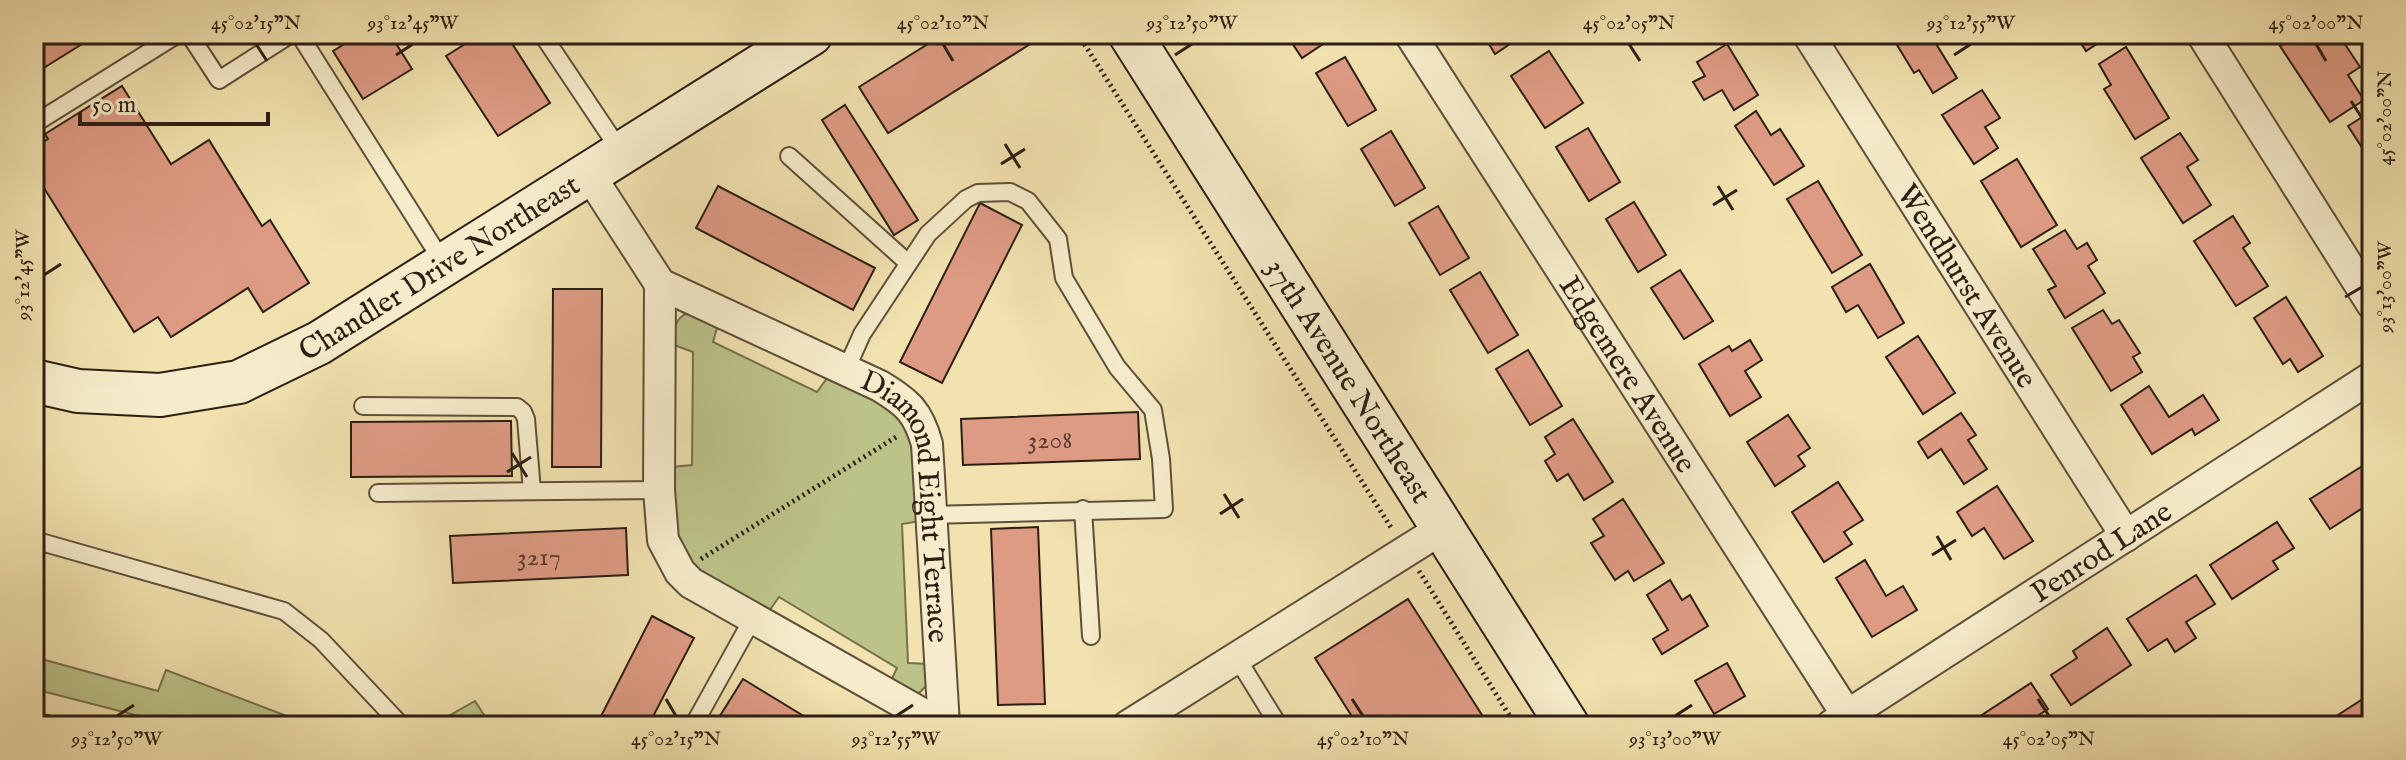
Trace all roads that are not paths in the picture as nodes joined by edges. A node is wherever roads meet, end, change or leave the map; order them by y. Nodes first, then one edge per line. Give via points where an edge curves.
1 (178, 34) edge
2 (189, 34) edge
3 (291, 34) edge
4 (299, 34) edge
5 (542, 34) edge
6 (811, 34) edge
7 (1130, 34) edge
8 (1410, 34) edge
9 (1808, 34) edge
10 (2202, 34) edge
11 (34, 124) edge
12 (789, 156) dead end
13 (606, 164) junction
14 (908, 263) junction
15 (445, 265) junction
16 (660, 284) junction
17 (2372, 304) edge
18 (846, 370) junction
19 (2372, 377) edge
20 (34, 381) edge
21 (363, 406) dead end
22 (659, 490) junction
23 (532, 491) junction
24 (378, 493) dead end
25 (1083, 509) junction
26 (929, 515) junction
27 (1443, 528) junction
28 (2126, 536) junction
29 (34, 540) edge
30 (753, 618) junction
31 (1091, 636) dead end
32 (1237, 658) junction
33 (1839, 721) edge
34 (402, 726) edge
35 (693, 726) edge
36 (944, 726) edge
37 (1128, 726) edge
38 (1279, 726) edge
39 (1568, 726) edge

1 - 11 lane
2 - 3 lane via 219,80
4 - 15 lane
5 - 13 lane
6 - 13 street, Chandler Drive Northeast
7 - 27 street, 37th Avenue Northeast
8 - 33 street, Edgemere Avenue
9 - 28 street, Wendhurst Avenue
10 - 17 street
12 - 14 lane
13 - 15 street, Chandler Drive Northeast
13 - 16 street
14 - 18 lane via 862,334
14 - 25 lane via 928,234 978,193 1010,192 1028,201 1058,239 1064,278 1117,367 1153,410 1161,459 1164,509
15 - 20 street, Chandler Drive Northeast via 319,343 239,382 160,395 78,391
16 - 18 street, Diamond Eight Terrace
16 - 22 street, Diamond Eight Terrace
18 - 26 street, Diamond Eight Terrace via 906,402 921,422 927,444
19 - 28 street, Penrod Lane
21 - 23 lane via 517,407 526,419
22 - 23 lane
22 - 30 street, Diamond Eight Terrace via 663,540 680,572
23 - 24 lane
25 - 26 lane
25 - 31 lane
26 - 36 street, Diamond Eight Terrace
27 - 32 street
27 - 39 street, 37th Avenue Northeast
28 - 33 street, Penrod Lane
29 - 34 lane via 284,611 321,640
30 - 35 lane
30 - 36 street, Diamond Eight Terrace
32 - 37 street
32 - 38 lane

